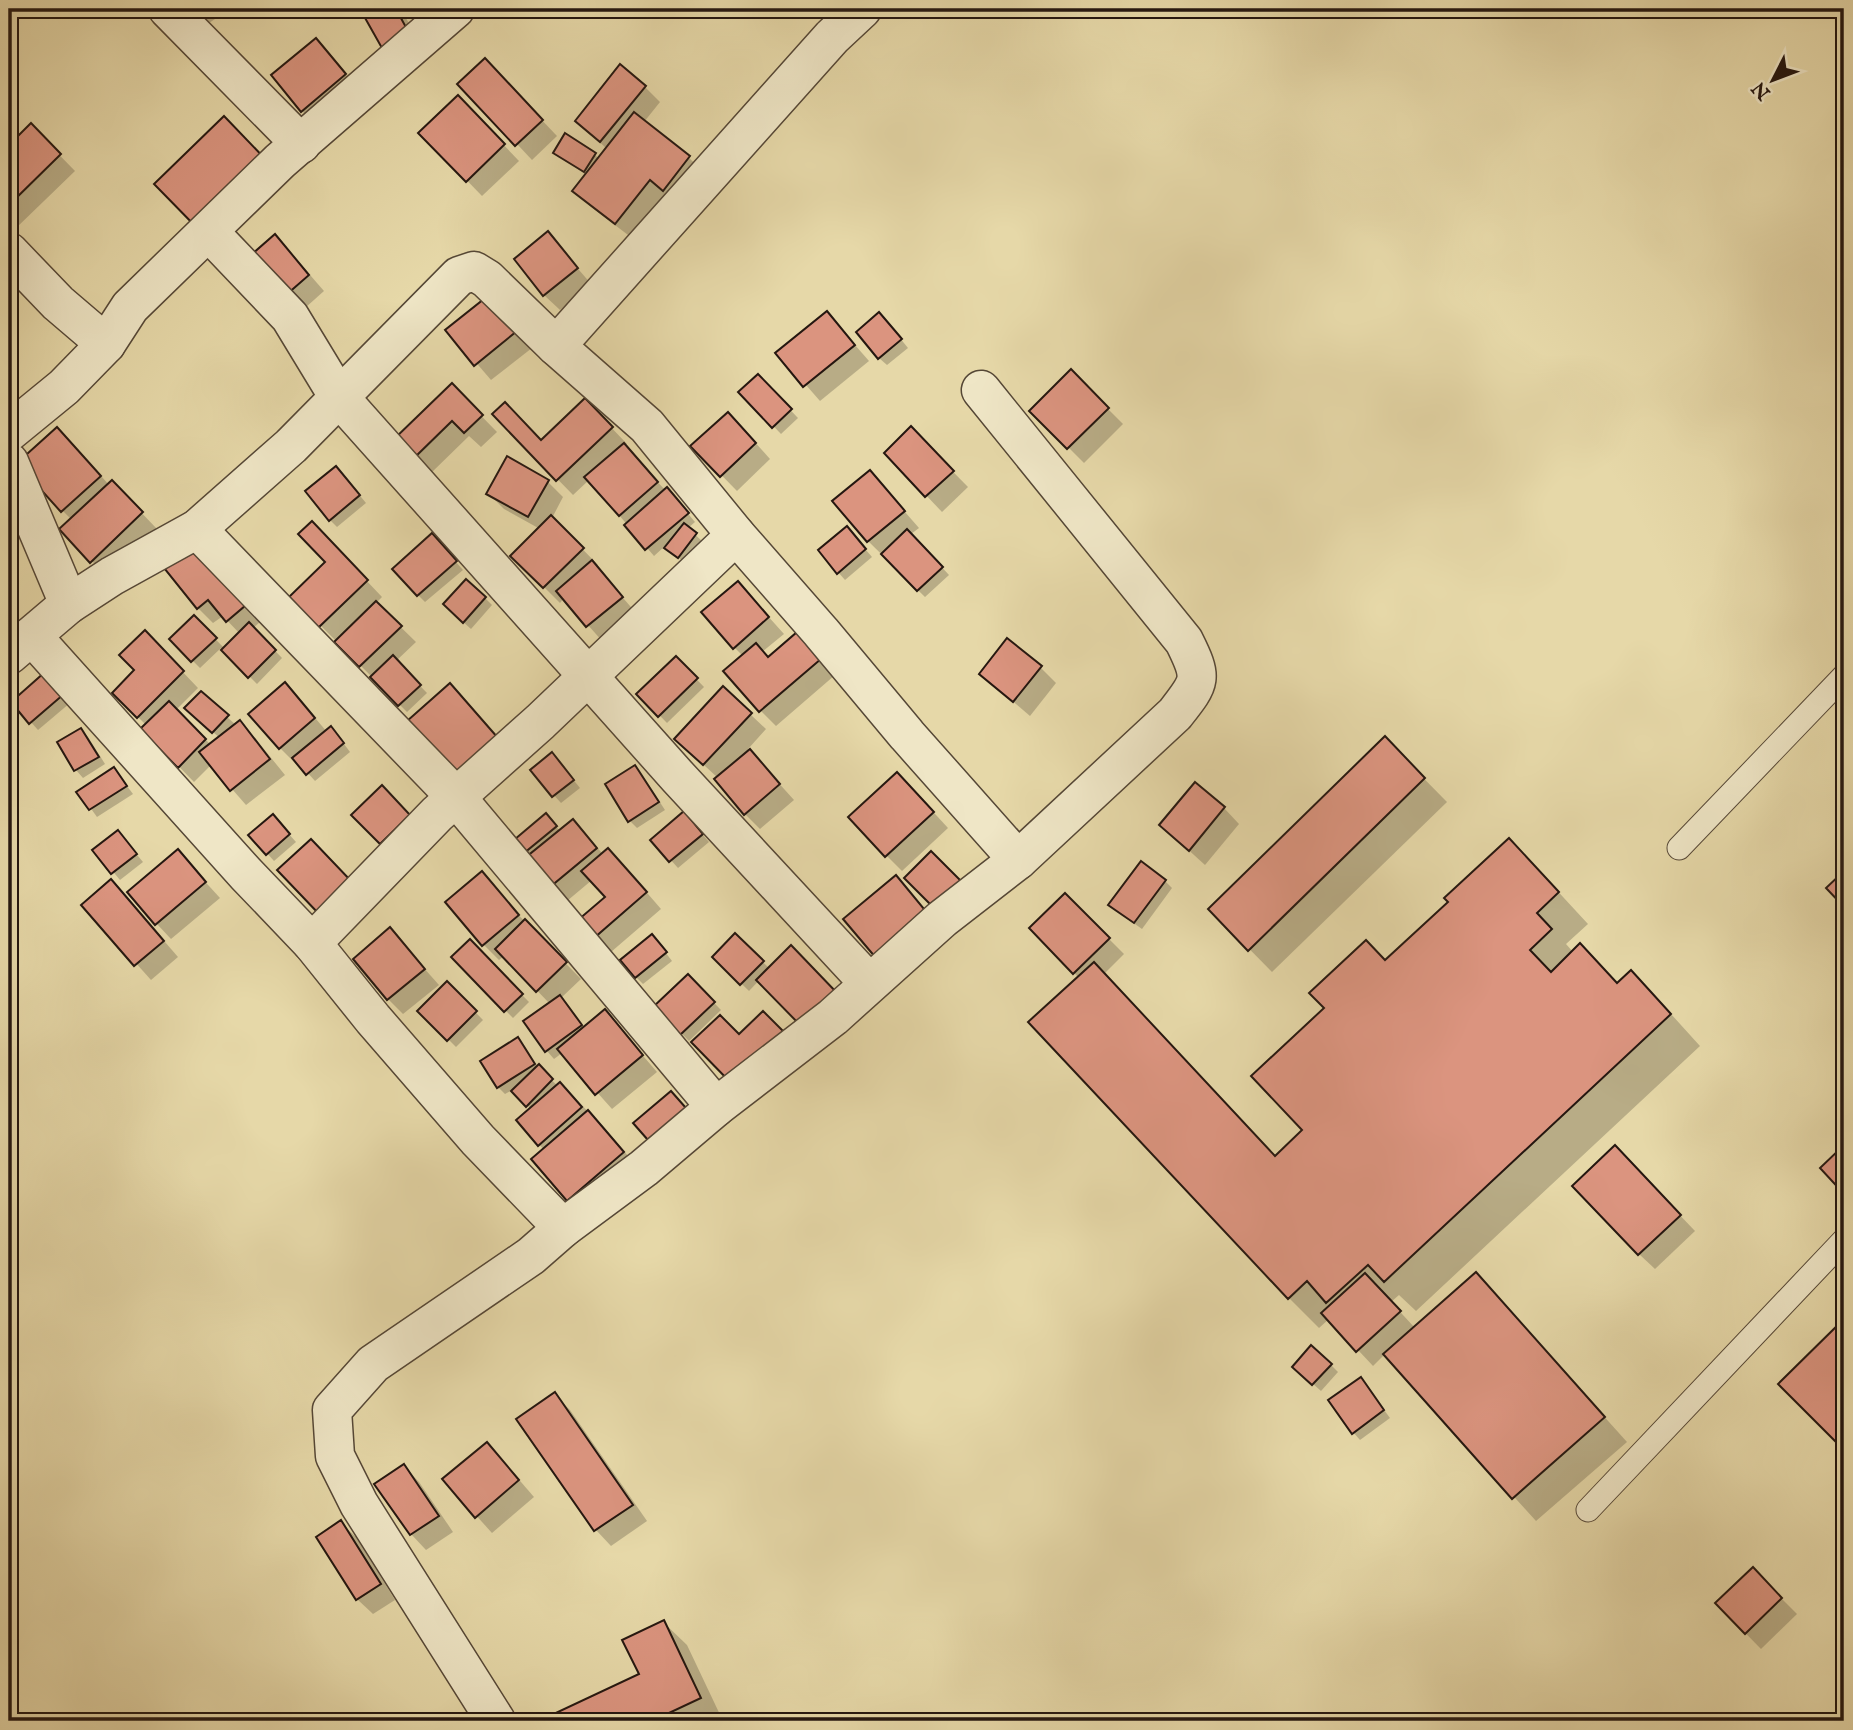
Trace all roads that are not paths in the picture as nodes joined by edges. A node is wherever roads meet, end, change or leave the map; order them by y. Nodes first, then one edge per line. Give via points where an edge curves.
1 (168, 9) edge
2 (455, 9) edge
3 (862, 9) edge
4 (301, 144) junction
5 (209, 232) junction
6 (9, 253) edge
7 (106, 344) junction
8 (555, 346) junction
9 (981, 390) dead end
10 (338, 396) junction
11 (9, 432) edge
12 (9, 461) edge
13 (197, 529) junction
14 (736, 535) junction
15 (69, 604) junction
16 (20, 646) edge
17 (587, 676) junction
18 (1844, 676) edge
19 (456, 797) junction
20 (1679, 848) dead end
21 (1018, 860) junction
22 (312, 943) junction
23 (869, 983) junction
24 (716, 1107) junction
25 (563, 1228) junction
26 (1844, 1240) edge
27 (1588, 1510) dead end
28 (496, 1721) edge

1 - 4 street
2 - 4 street
3 - 8 street
4 - 5 street
5 - 7 street via 130,307
5 - 10 street via 290,317
6 - 7 street
7 - 11 street via 64,387
8 - 10 street via 474,271 459,276
8 - 14 street via 647,426
9 - 21 street via 1184,641 1197,667 1195,688 1175,714
10 - 13 street
10 - 17 street
12 - 15 street
13 - 15 street
13 - 19 street
14 - 17 street
14 - 21 street
15 - 16 street
16 - 22 street
17 - 19 street
17 - 23 street
18 - 20 lane
19 - 22 street
19 - 24 street
21 - 23 street
22 - 25 street via 478,1140
23 - 24 street via 833,1017
24 - 25 street
25 - 28 street via 531,1256 373,1364 332,1410 335,1456 359,1504
26 - 27 lane

